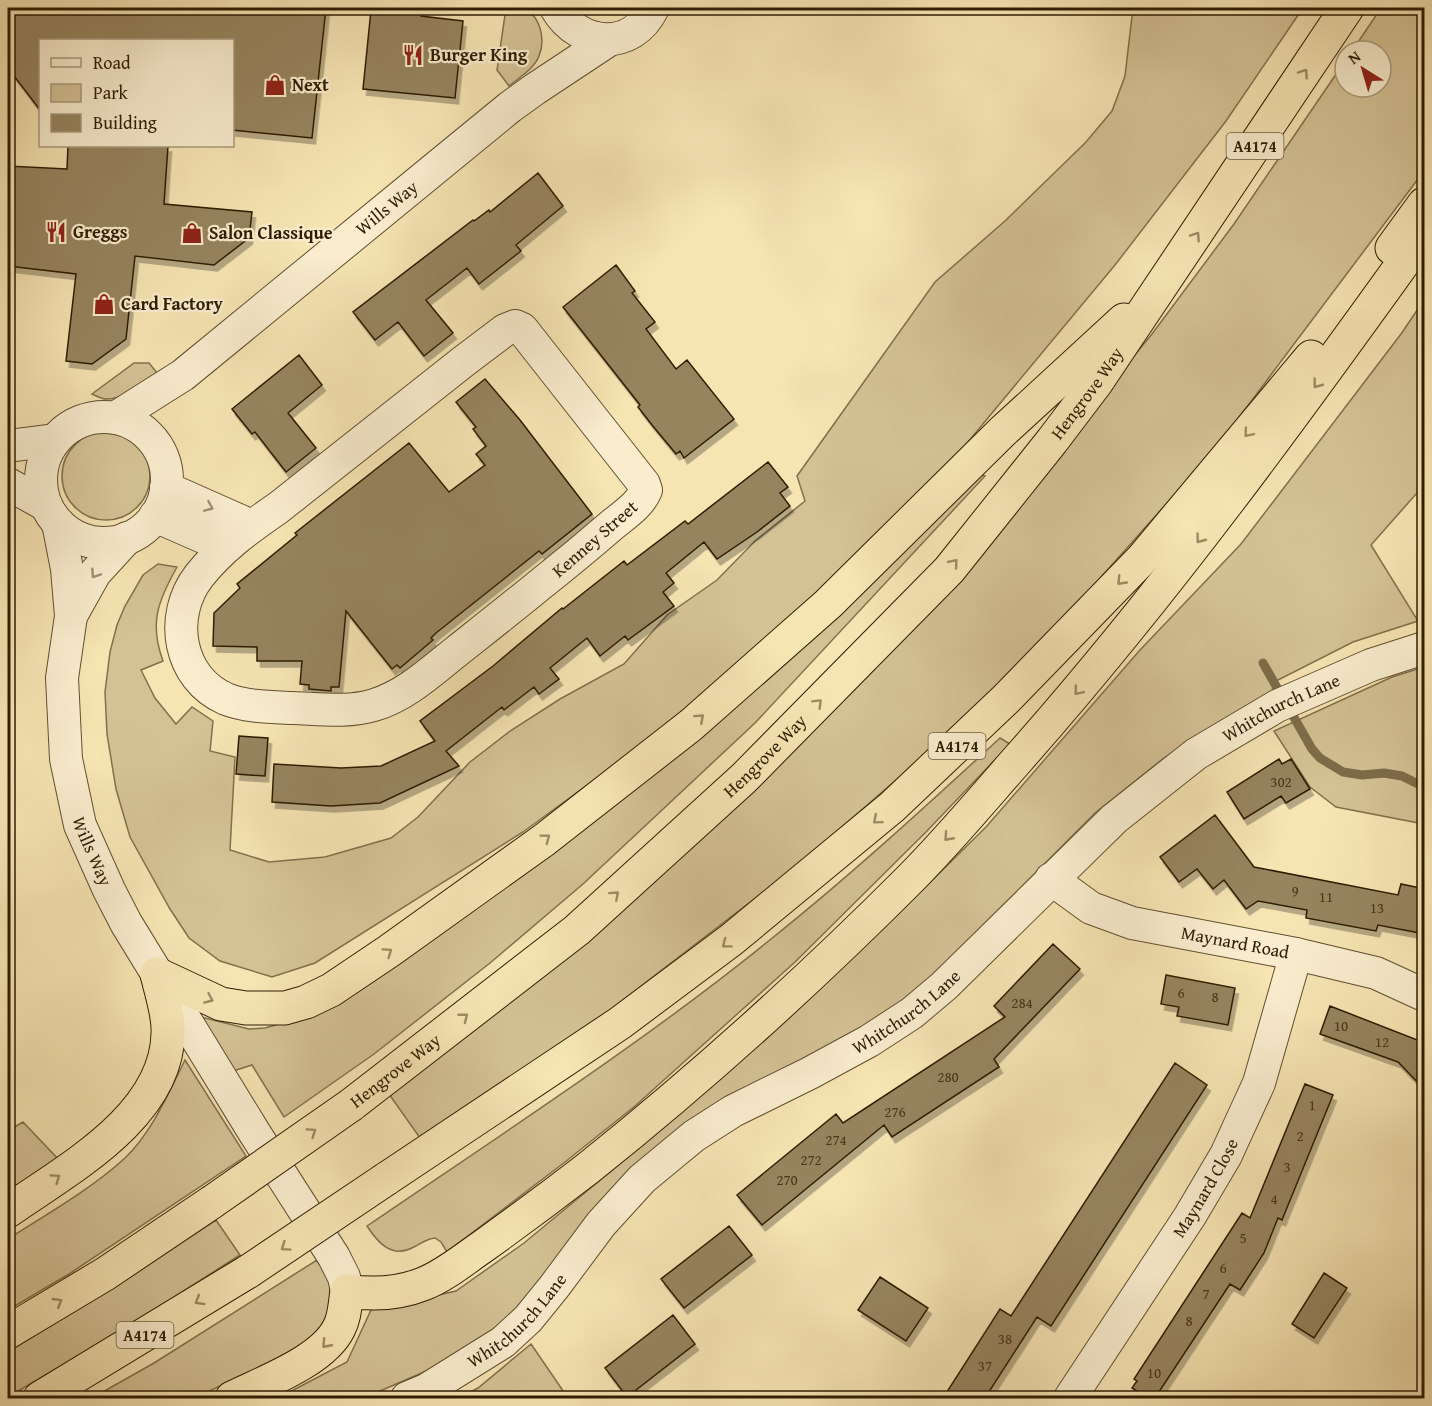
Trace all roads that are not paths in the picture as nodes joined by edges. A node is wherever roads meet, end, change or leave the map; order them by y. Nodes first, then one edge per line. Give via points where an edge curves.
1 (653, 8) edge
2 (1347, 8) edge
3 (558, 12) edge
4 (609, 40) junction
5 (535, 89) junction
6 (1425, 204) edge
7 (1425, 234) edge
8 (1163, 284) junction
9 (183, 375) junction
10 (115, 418) junction
11 (151, 438) junction
12 (55, 440) junction
13 (8, 446) edge
14 (8, 484) edge
15 (160, 502) junction
16 (52, 514) junction
17 (252, 526) junction
18 (127, 538) junction
19 (225, 547) junction
20 (71, 616) junction
21 (1425, 648) edge
22 (1051, 879) junction
23 (1296, 954) junction
24 (156, 974) junction
25 (1425, 995) edge
26 (8, 1211) edge
27 (347, 1291) junction
28 (8, 1332) edge
29 (40, 1398) edge
30 (232, 1398) edge
31 (407, 1398) edge
32 (1070, 1398) edge

1 - 4 street, Wills Way via 637,28
8 -> 2 highway, Hengrove Way / A4174
3 - 4 street via 588,38
3 - 5 street, Wills Way
4 - 5 street, Wills Way
5 - 9 street, Wills Way
6 -> 29 highway, A4174, bridge via 1314,353 1142,559 892,807 722,947 620,1023 249,1271
7 -> 27 highway via 1168,581 1075,694 911,878 663,1108 536,1209 424,1284 388,1293
24 -> 8 highway via 221,1004 285,1008 331,990 389,951 544,840 691,725 828,604 1002,432
28 -> 8 highway, Hengrove Way / A4174, bridge via 105,1274 351,1104 577,930 744,778 949,570 1096,383
9 - 10 street, Wills Way
9 - 11 street, Wills Way via 163,405
10 - 11 street, Wills Way via 140,428
10 - 12 street, Wills Way via 81,421
11 - 15 street via 166,470
12 - 13 street, Wills Way
12 - 16 street, Wills Way via 44,460 40,483
14 - 16 street, Wills Way
15 -> 17 street
15 - 18 street, Wills Way via 143,529
15 - 19 street
16 - 18 street, Wills Way via 72,535 90,541 109,543
16 - 20 street, Wills Way via 67,569
17 - 19 street, Kenney Street
17 - 19 street, Kenney Street via 515,326 522,329 646,490 639,502 583,551 433,670 374,705 345,710 260,707 226,699 206,687 191,670 183,652 181,632 185,607 198,577
18 -> 20 street, Wills Way via 94,573
20 - 24 street, Wills Way via 62,678 72,795 80,825 109,890
21 - 22 street, Whitchurch Lane via 1371,665 1277,706 1196,754 1114,819
22 - 23 street, Maynard Road via 1091,908 1132,923
22 - 31 street, Whitchurch Lane via 912,1013 869,1041 733,1111 694,1136 642,1179 528,1319 503,1342
23 - 25 street, Maynard Road via 1376,973
23 - 32 street, Maynard Close via 1259,1083 1226,1155
26 -> 24 highway via 94,1151 126,1123 145,1099 167,1050 168,1030
24 - 27 street, Wills Way via 334,1257
27 -> 30 highway via 340,1326 317,1354

